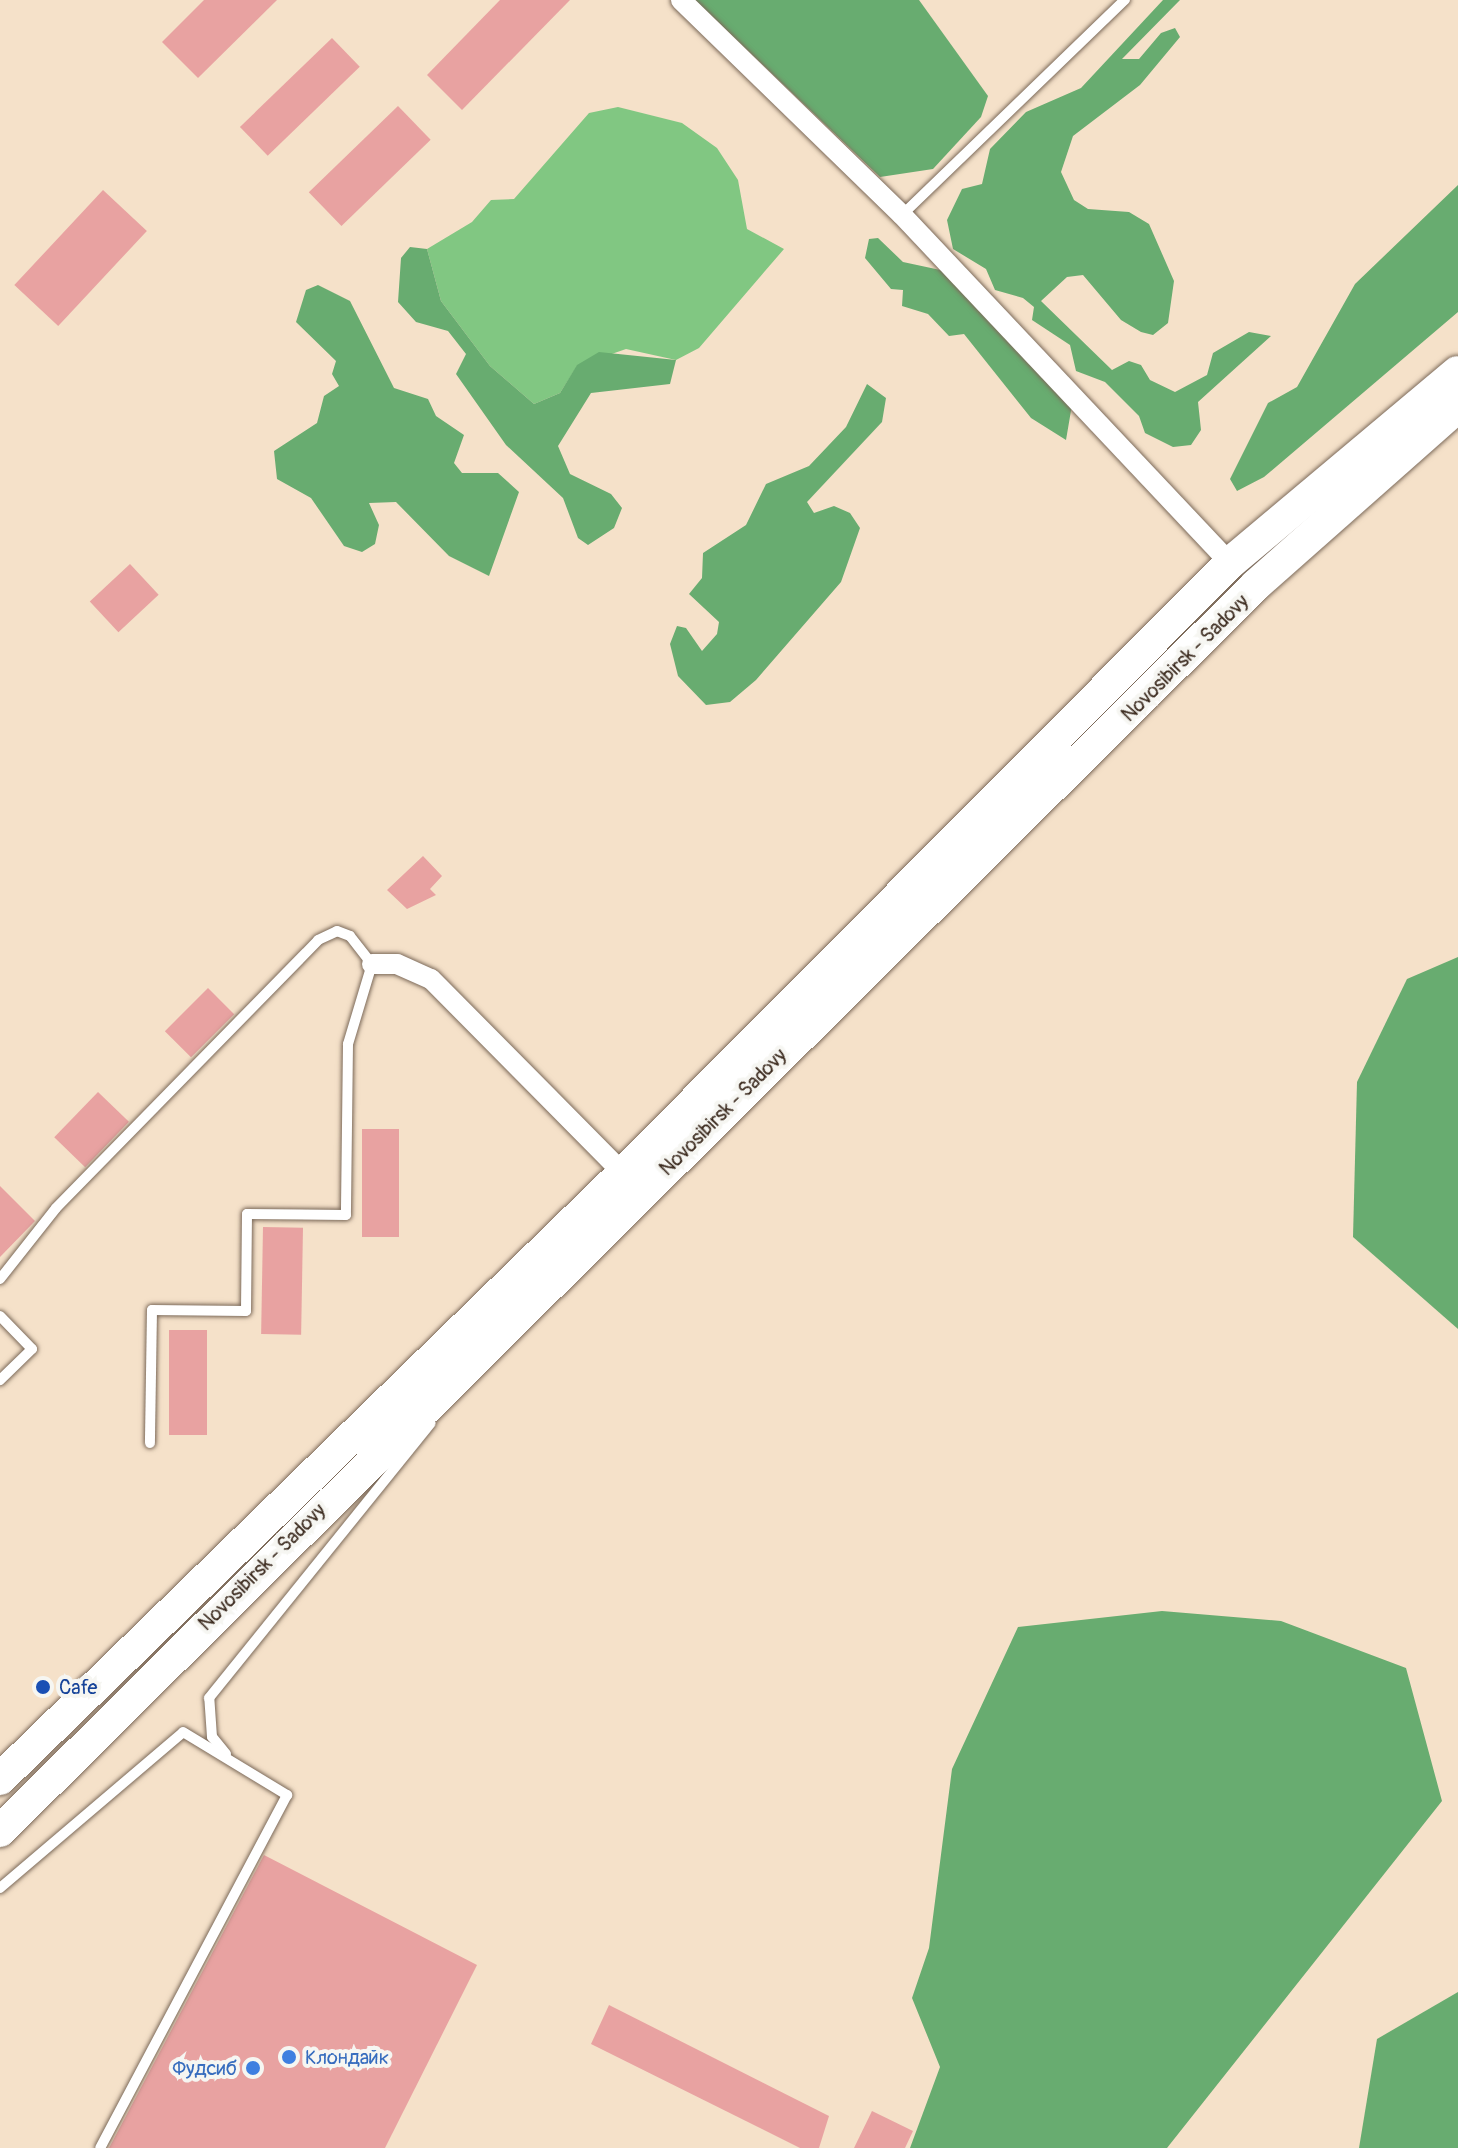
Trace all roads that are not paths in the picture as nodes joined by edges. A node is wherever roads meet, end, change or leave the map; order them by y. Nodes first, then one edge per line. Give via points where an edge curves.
1 (681, 0) edge
2 (1125, 0) edge
3 (902, 215) junction
4 (1458, 372) edge
5 (1458, 406) edge
6 (1230, 563) junction
7 (372, 964) junction
8 (623, 1173) junction
9 (0, 1279) edge
10 (0, 1316) edge
11 (513, 1318) junction
12 (0, 1380) edge
13 (150, 1443) dead end
14 (232, 1762) junction
15 (0, 1779) edge
16 (0, 1831) edge
17 (0, 1888) edge
18 (100, 2148) edge

1 - 3 street
2 - 3 lane
3 - 6 street
4 - 6 main road, Novosibirsk - Sadovy
5 - 11 main road, Novosibirsk - Sadovy via 1256,585
6 - 8 main road, Novosibirsk - Sadovy
7 - 8 street via 397,964 431,979
7 - 9 lane via 350,936 337,931 318,940 56,1208
7 - 13 lane via 348,1044 346,1215 247,1214 246,1311 152,1310
8 - 15 main road, Novosibirsk - Sadovy
10 - 12 lane via 32,1349
11 - 14 lane via 219,1683 206,1717
11 - 16 main road, Novosibirsk - Sadovy
14 - 17 lane via 183,1732
14 - 18 lane via 287,1795

